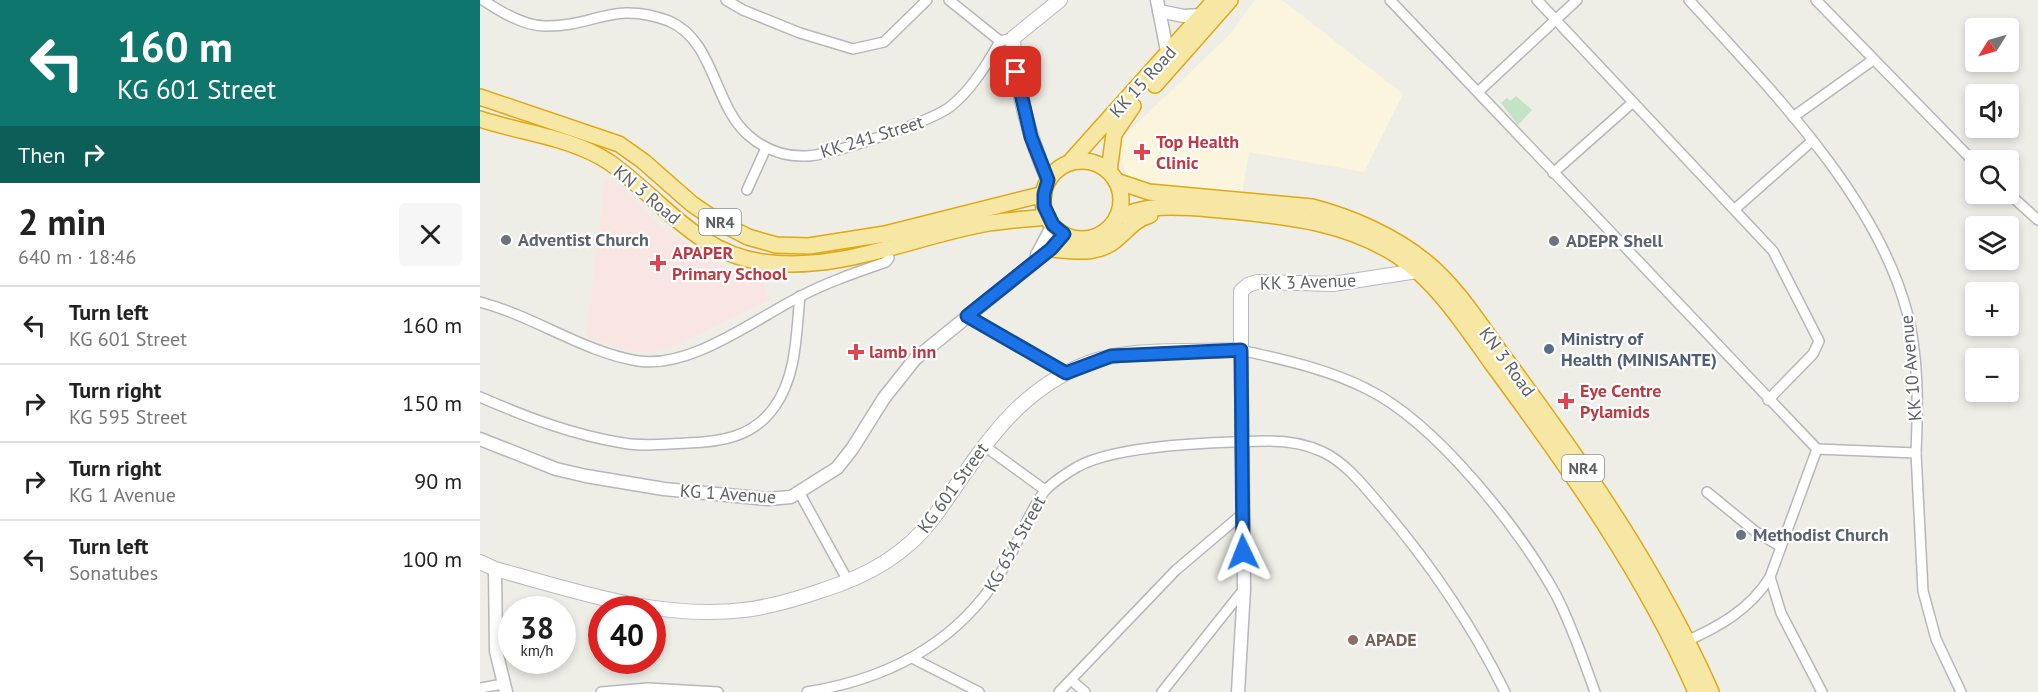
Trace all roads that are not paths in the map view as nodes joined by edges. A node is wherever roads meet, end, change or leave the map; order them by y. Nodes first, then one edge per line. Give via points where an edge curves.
1 (483, 0) edge
2 (726, 0) edge
3 (927, 0) edge
4 (949, 0) edge
5 (1060, 0) edge
6 (1215, 0) edge
7 (1230, 0) edge
8 (1390, 0) edge
9 (1537, 0) edge
10 (1577, 0) edge
11 (1689, 0) edge
12 (1816, 0) edge
13 (1158, 6) edge
14 (1202, 15) junction
15 (1555, 19) junction
16 (1006, 39) junction
17 (1168, 56) junction
18 (1873, 60) junction
19 (1478, 92) junction
20 (480, 97) edge
21 (1632, 103) junction
22 (1793, 117) junction
23 (480, 119) edge
24 (1812, 141) junction
25 (766, 148) junction
26 (1965, 153) edge
27 (1070, 162) junction
28 (1553, 173) junction
29 (1113, 176) junction
30 (1046, 187) junction
31 (747, 190) dead end
32 (1180, 203) junction
33 (2019, 204) edge
34 (1735, 209) junction
35 (988, 216) junction
36 (1117, 217) junction
37 (2038, 220) edge
38 (1055, 226) junction
39 (886, 242) junction
40 (1051, 249) junction
41 (1399, 256) junction
42 (1029, 265) junction
43 (1422, 266) junction
44 (1382, 278) junction
45 (800, 296) junction
46 (480, 302) edge
47 (967, 316) junction
48 (1241, 350) junction
49 (1066, 373) junction
50 (480, 397) edge
51 (1768, 400) junction
52 (480, 439) edge
53 (1242, 442) junction
54 (983, 445) junction
55 (1817, 449) junction
56 (1916, 453) junction
57 (1045, 490) junction
58 (800, 492) junction
59 (1707, 492) dead end
60 (1241, 516) junction
61 (1780, 546) junction
62 (480, 562) edge
63 (495, 569) junction
64 (1770, 577) junction
65 (848, 581) junction
66 (1244, 589) junction
67 (1682, 643) junction
68 (914, 659) junction
69 (1071, 680) junction
70 (480, 688) edge
71 (504, 688) edge
72 (601, 692) edge
73 (718, 692) edge
74 (807, 692) edge
75 (979, 692) edge
76 (1059, 692) edge
77 (1085, 692) edge
78 (1162, 692) edge
79 (1238, 692) edge
80 (1505, 692) edge
81 (1595, 692) edge
82 (1696, 692) edge
83 (1711, 692) edge
84 (1822, 692) edge
85 (1961, 692) edge

1 - 25 street, KK 241 Street via 544,27 620,10 672,22 702,52 734,120
2 - 3 street via 800,33 853,49 884,42
4 - 16 street
5 - 16 main road
6 - 14 highway, KK 15 Road
7 - 29 highway, KK 15 Road via 1216,20 1119,123 1112,141
8 - 19 street
9 - 15 street
10 - 15 street
11 - 22 street, KK 10 Avenue
12 - 18 street
13 - 14 street via 1184,16
13 - 17 street
14 - 17 highway, KK 15 Road
15 - 19 street
15 - 21 street
16 - 25 street, KK 241 Street via 969,88 938,115 817,154 784,155
16 - 30 main road
17 - 27 highway, KK 15 Road
18 - 22 street
18 - 26 street
19 - 28 street
20 - 39 highway, KN 3 Road / NR4 via 619,144 692,204 748,237 777,245
21 - 28 street
21 - 34 street
22 - 24 street, KK 10 Avenue
23 - 39 highway, KN 3 Road / NR4 via 588,151 627,177 696,237 744,257 805,265
24 - 34 street
24 - 56 street, KK 10 Avenue via 1887,254 1903,295 1914,362
25 - 31 street
27 - 29 highway via 1098,164
27 - 30 highway, NR4 via 1058,169
28 - 51 street
29 - 32 highway
29 - 36 highway via 1121,205
30 - 35 highway, NR4
30 - 38 highway
32 - 36 highway
32 - 40 highway via 1134,222 1103,248 1090,252
32 - 41 highway, KN 3 Road / NR4 via 1310,220 1349,230
32 - 43 highway, KN 3 Road via 1312,207 1391,238
33 - 37 street
34 - 51 street via 1773,251 1819,341 1813,354
35 - 38 highway, NR4
35 - 39 highway, KN 3 Road / NR4
36 - 38 highway, NR4 via 1100,235 1086,238
38 - 40 street, KG 1 Avenue
38 - 42 street, KG 1 Avenue
39 - 45 street via 886,262
40 - 42 street, KG 1 Avenue
41 - 43 highway, KN 3 Road / NR4
41 - 44 main road, KK 3 Avenue
42 - 47 street, KG 1 Avenue
43 - 44 main road, KK 3 Avenue
43 - 67 highway, KN 3 Road / NR4 via 1475,316 1604,499 1662,591
44 - 48 main road, KK 3 Avenue via 1333,284 1248,285 1240,298
45 - 46 street via 698,350 655,362 584,344
45 - 50 street via 786,388 760,423 718,442 624,444 544,424
47 - 49 street
47 - 58 street, KG 1 Avenue via 915,359 837,468
48 - 49 main road, KG 601 Street via 1111,356
48 - 53 street, KK 3 Avenue
48 - 81 street via 1326,372 1367,388 1425,428 1539,566 1571,626
49 - 54 main road, KG 601 Street via 1017,407
51 - 55 street
52 - 58 street, KG 1 Avenue via 556,469 664,489 768,499
53 - 57 street, KG 654 Street via 1126,451 1078,467
53 - 60 street, KK 3 Avenue
53 - 80 street, KG 654 Street via 1289,441 1304,445 1322,452 1350,472 1430,567
54 - 57 street
54 - 65 main road, KG 601 Street via 917,538 879,567
55 - 56 street
55 - 61 street
56 - 85 street, KK 10 Avenue via 1923,591 1936,639
57 - 68 street, KG 654 Street via 990,593 946,636
58 - 65 street
59 - 61 street via 1756,532
60 - 66 street, KK 3 Avenue
60 - 69 street via 1176,570
61 - 64 street
62 - 63 main road, KG 601 Street
63 - 65 main road, KG 601 Street via 628,605 694,612 780,604
63 - 71 street via 496,651
64 - 67 street via 1741,611
64 - 84 street via 1781,613
66 - 78 street
66 - 79 street, KK 3 Avenue
67 - 82 highway, KN 3 Road / NR4
67 - 83 highway, KN 3 Road / NR4
68 - 74 street, KG 654 Street via 876,674
68 - 75 street
69 - 76 street
69 - 77 street
70 - 71 street
72 - 73 street via 648,688

